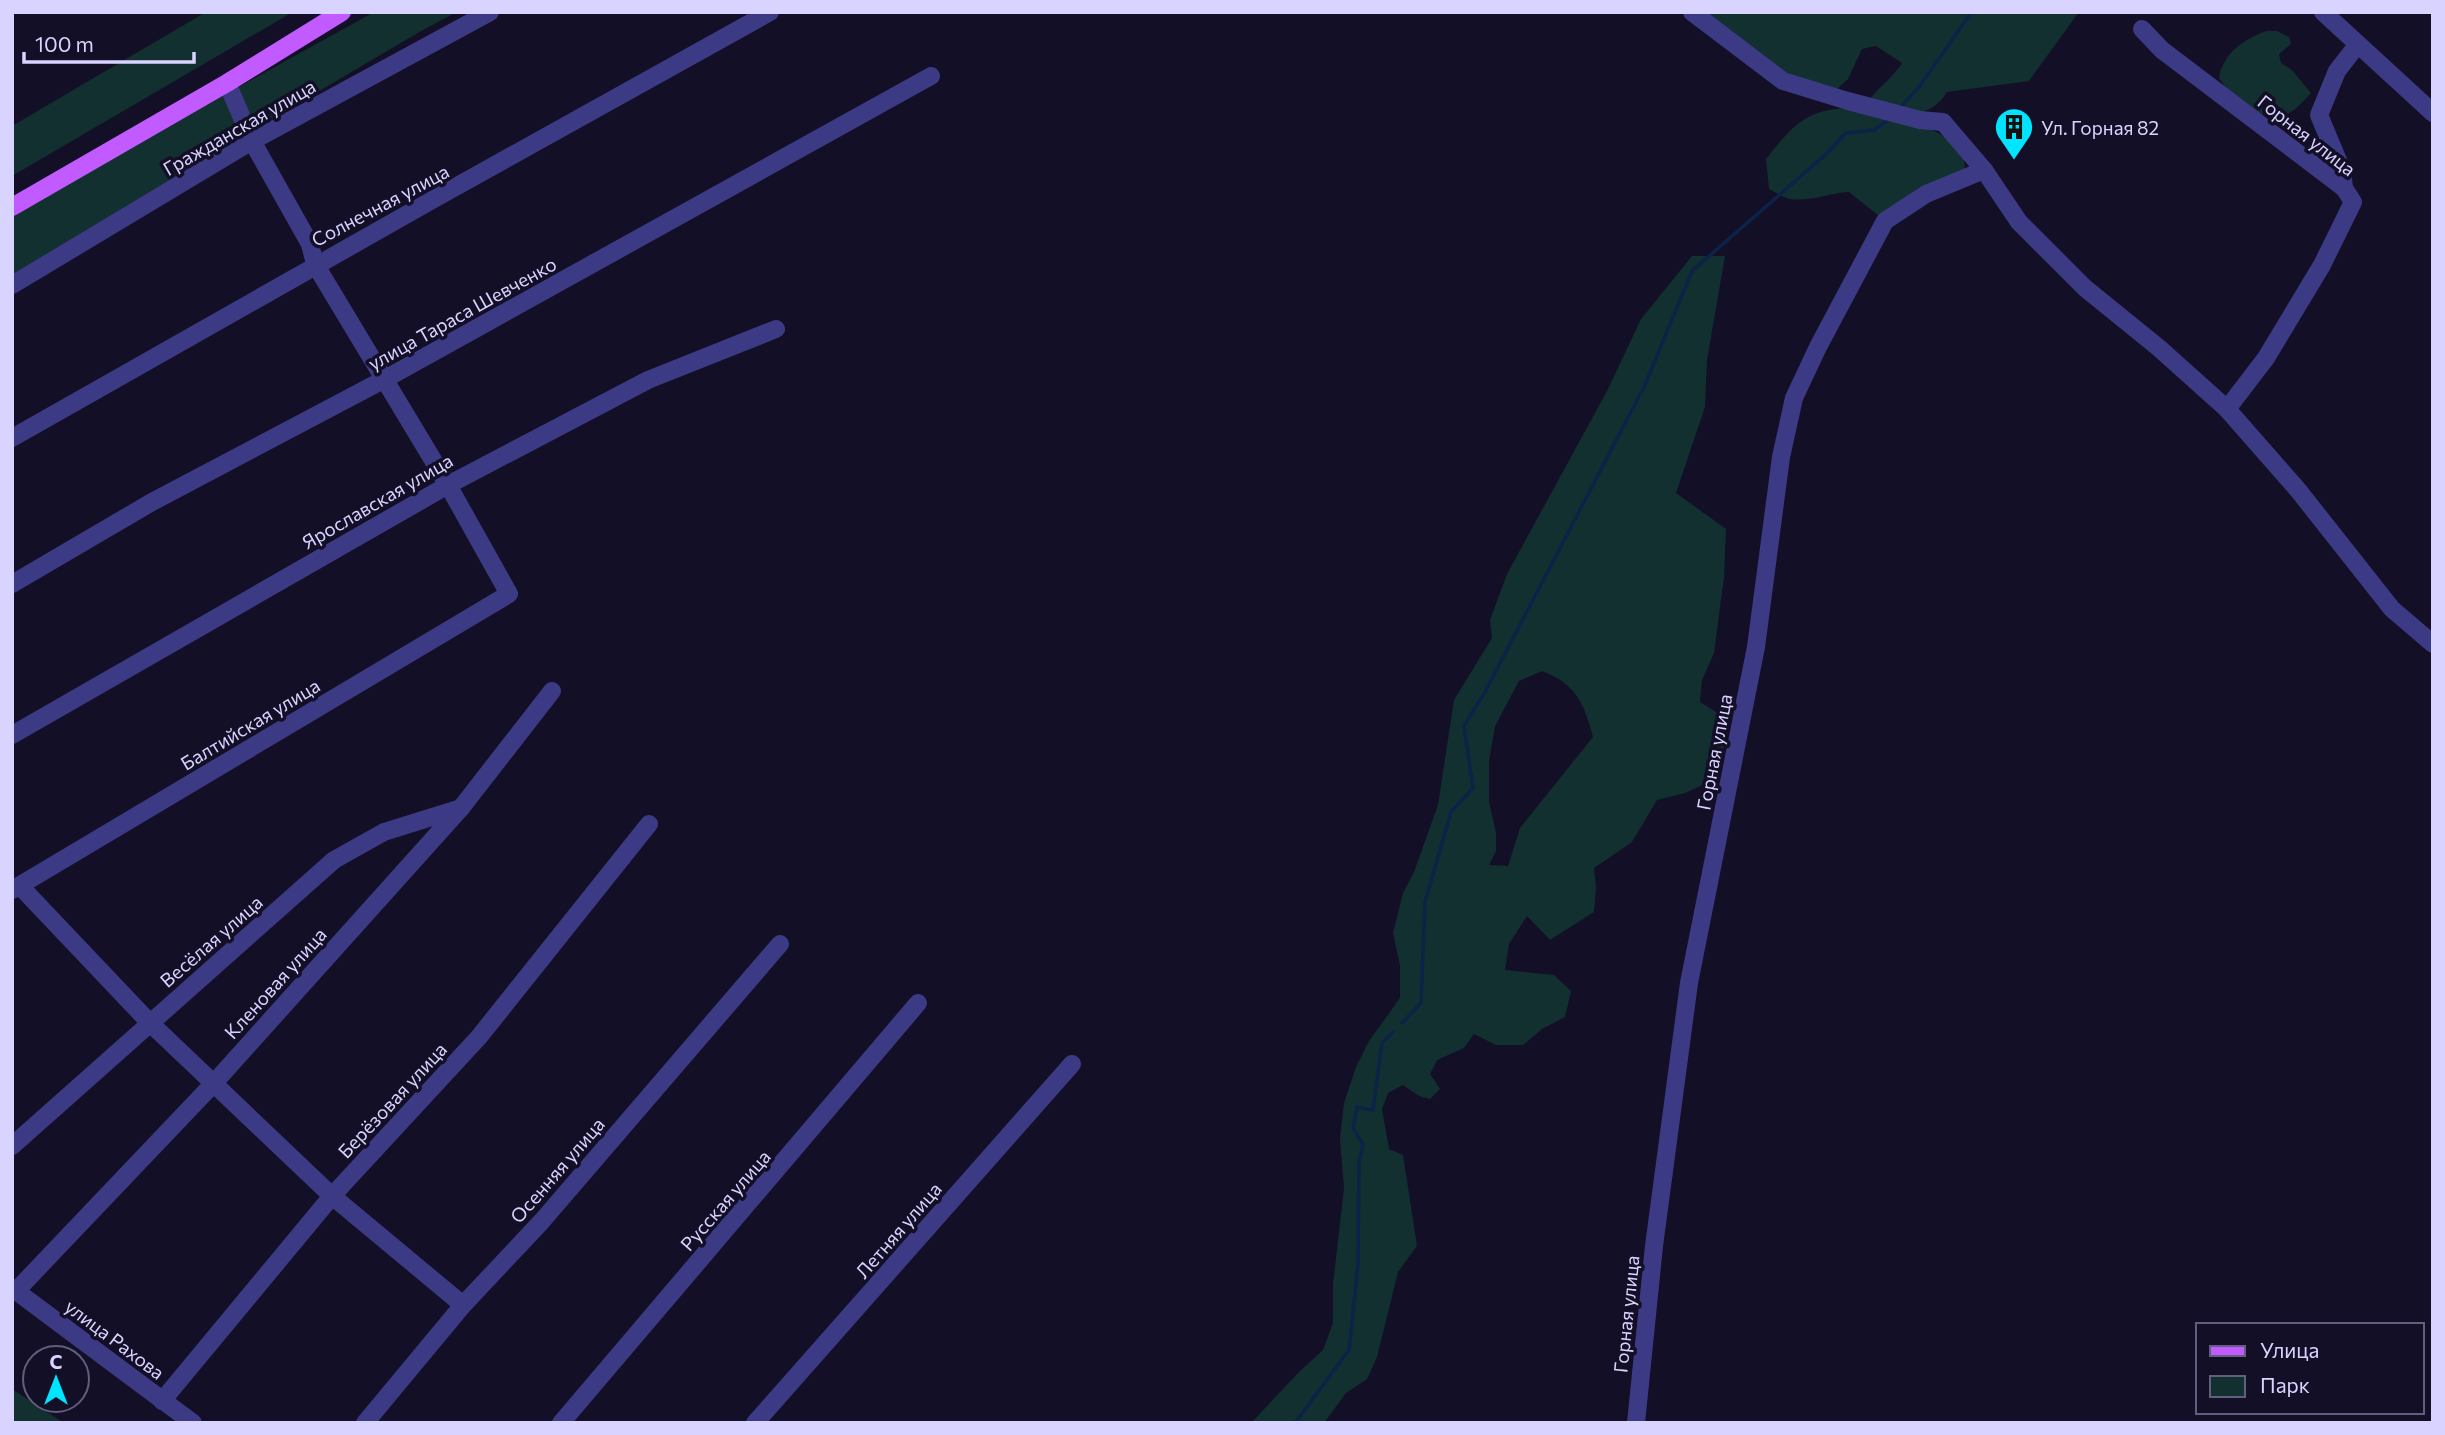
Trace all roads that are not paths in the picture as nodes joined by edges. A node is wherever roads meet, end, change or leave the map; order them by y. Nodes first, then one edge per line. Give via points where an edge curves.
1 (342, 12) edge
2 (491, 12) edge
3 (770, 12) edge
4 (1692, 12) edge
5 (2323, 12) edge
6 (2142, 29) dead end
7 (2358, 44) junction
8 (931, 76) dead end
9 (227, 83) junction
10 (2433, 113) edge
11 (253, 141) junction
12 (1984, 170) junction
13 (2344, 188) junction
14 (12, 207) edge
15 (315, 264) junction
16 (12, 285) edge
17 (776, 329) dead end
18 (385, 379) junction
19 (2227, 409) junction
20 (12, 438) edge
21 (448, 485) junction
22 (12, 584) edge
23 (2433, 644) edge
24 (552, 691) dead end
25 (12, 735) edge
26 (461, 807) junction
27 (649, 824) dead end
28 (16, 888) edge
29 (780, 944) dead end
30 (918, 1003) dead end
31 (149, 1022) junction
32 (1072, 1064) dead end
33 (214, 1083) junction
34 (12, 1146) edge
35 (332, 1196) junction
36 (14, 1290) edge
37 (463, 1305) junction
38 (162, 1401) junction
39 (193, 1423) edge
40 (365, 1423) edge
41 (561, 1423) edge
42 (755, 1423) edge
43 (1636, 1423) edge

1 - 9 main road
2 - 11 street, Гражданская улица
3 - 15 street, Солнечная улица
4 - 12 street via 1783,81 1848,102 1943,122
5 - 7 street
6 - 13 street, Горная улица via 2162,50
7 - 10 street
7 - 13 street via 2337,71 2319,115 2342,170
8 - 18 street, улица Тараса Шевченко
9 - 11 street
9 - 14 main road
11 - 15 street via 310,244
11 - 16 street, Гражданская улица
12 - 19 street via 2020,222 2085,288
12 - 43 street, Горная улица via 1926,194 1885,220 1794,398 1781,457 1756,647 1689,983
13 - 19 street, Горная улица via 2353,202 2322,265 2266,358
15 - 18 street
15 - 20 street, Солнечная улица
17 - 21 street, Ярославская улица via 648,380
18 - 21 street
18 - 22 street, улица Тараса Шевченко via 152,502
19 - 23 street via 2392,608
21 - 25 street, Ярославская улица
21 - 28 street, Балтийская улица via 509,594
24 - 26 street, Кленовая улица
26 - 31 street, Весёлая улица via 384,832 334,860
26 - 33 street, Кленовая улица
27 - 35 street, Берёзовая улица via 479,1037
28 - 31 street
29 - 37 street, Осенняя улица via 542,1221
30 - 41 street, Русская улица
31 - 33 street
31 - 34 street, Весёлая улица
32 - 42 street, Летняя улица
33 - 35 street
33 - 36 street, Кленовая улица
35 - 37 street
35 - 38 street, Берёзовая улица
36 - 38 street, улица Рахова
37 - 40 street, Осенняя улица
38 - 39 street, улица Рахова

